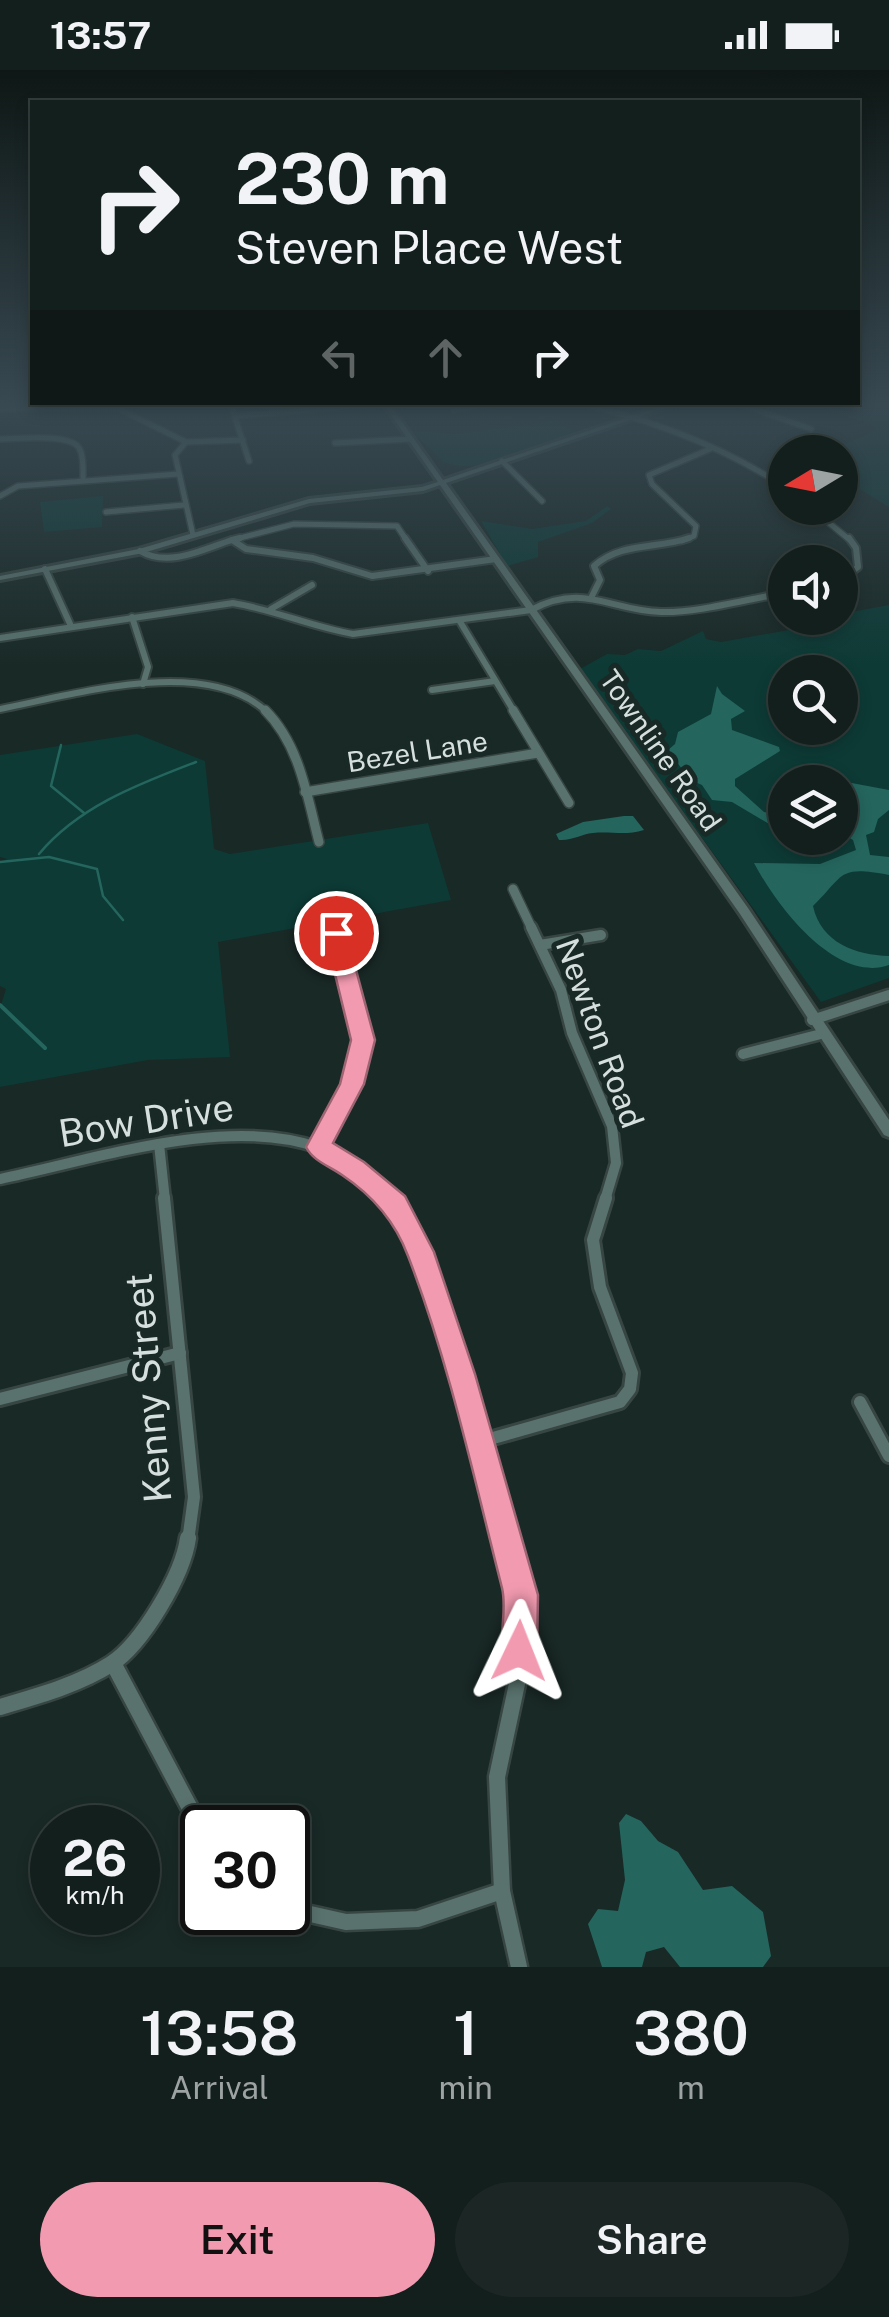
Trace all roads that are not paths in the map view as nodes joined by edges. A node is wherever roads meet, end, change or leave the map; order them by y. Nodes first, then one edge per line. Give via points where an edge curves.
1 (181, 491) edge
2 (405, 491) edge
3 (447, 491) edge
4 (531, 491) edge
5 (659, 491) edge
6 (388, 494) junction
7 (542, 501) dead end
8 (184, 505) junction
9 (462, 511) junction
10 (106, 512) dead end
11 (832, 525) edge
12 (193, 536) junction
13 (232, 540) junction
14 (854, 545) edge
15 (140, 551) junction
16 (496, 559) junction
17 (45, 569) junction
18 (428, 571) junction
19 (0, 578) edge
20 (312, 585) dead end
21 (592, 596) junction
22 (768, 596) edge
23 (271, 609) junction
24 (531, 610) junction
25 (132, 616) junction
26 (459, 620) junction
27 (71, 626) junction
28 (0, 638) edge
29 (495, 681) junction
30 (143, 684) junction
31 (432, 690) dead end
32 (0, 710) edge
33 (538, 754) junction
34 (304, 792) junction
35 (569, 804) dead end
36 (319, 842) dead end
37 (513, 888) dead end
38 (336, 933) dead end
39 (601, 935) dead end
40 (540, 945) junction
41 (889, 995) edge
42 (812, 1020) junction
43 (821, 1034) junction
44 (744, 1054) dead end
45 (889, 1131) edge
46 (158, 1144) junction
47 (318, 1147) junction
48 (0, 1179) edge
49 (180, 1353) junction
50 (0, 1399) edge
51 (860, 1402) dead end
52 (479, 1442) junction
53 (889, 1456) edge
54 (113, 1663) junction
55 (0, 1707) edge
56 (188, 1805) edge
57 (502, 1891) junction
58 (310, 1913) edge
59 (519, 1967) edge

1 - 8 street
2 - 6 street
3 - 9 street, Townline Road
4 - 7 street
5 - 21 street via 696,526 694,536 606,556 594,566 600,580
6 - 9 street via 440,493
6 - 12 street via 309,500
8 - 10 street
8 - 12 street
9 - 16 street, Townline Road
11 - 14 street
12 - 15 street
13 - 15 street via 166,560
13 - 18 street via 246,549 313,558 372,576
13 - 18 street via 294,524 398,526
15 - 17 street
16 - 18 street
16 - 24 street, Townline Road
17 - 19 street
17 - 27 street
20 - 23 street
21 - 22 street via 660,612
21 - 24 street
23 - 25 street via 217,604
23 - 26 street via 353,634
24 - 26 street
24 - 42 street, Townline Road via 734,896
25 - 27 street
25 - 30 street via 148,666
26 - 29 street
27 - 28 street
29 - 31 street
29 - 33 street
30 - 32 street
30 - 34 street via 211,685 264,706 280,726
33 - 34 street, Bezel Lane
33 - 35 street
34 - 36 street
37 - 40 street, Newton Road
38 - 47 street via 363,1040 352,1084
39 - 40 street
40 - 52 street, Newton Road via 612,1126 616,1164 593,1240 600,1287 632,1373 620,1402 603,1410
41 - 42 street
42 - 43 street, Townline Road
43 - 44 street
43 - 45 street, Townline Road
46 - 47 street, Bow Drive via 212,1135 267,1136
46 - 48 street, Bow Drive
46 - 49 street, Kenny Street
47 - 52 street, Bow Drive via 395,1204 421,1252
49 - 50 street
49 - 54 street, Kenny Street via 194,1497 186,1554 157,1612
51 - 53 street
52 - 57 street, Bow Drive via 520,1595 518,1679 496,1777
54 - 55 street, Kenny Street
54 - 56 street
57 - 58 street via 418,1919 346,1922
57 - 59 street, Bow Drive

